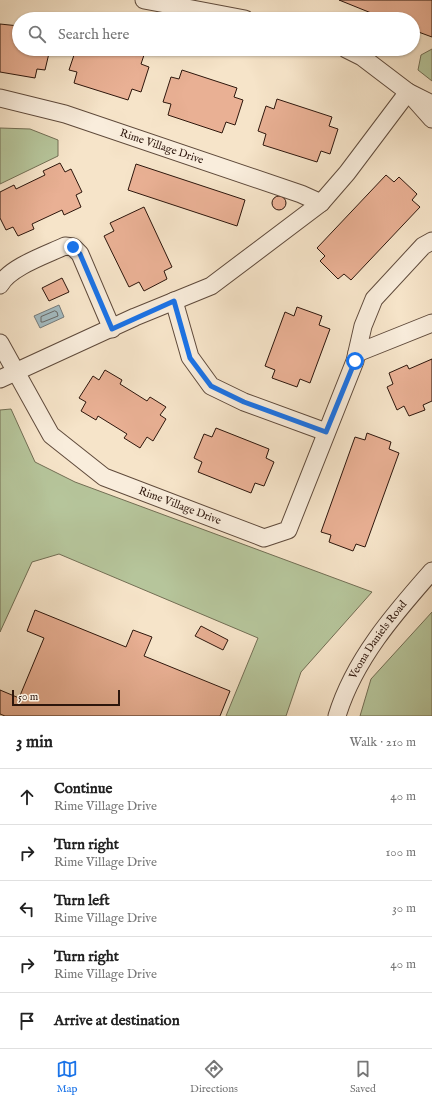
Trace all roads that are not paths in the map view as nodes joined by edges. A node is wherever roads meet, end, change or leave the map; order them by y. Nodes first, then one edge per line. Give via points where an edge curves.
1 (144, 0) edge
2 (208, 12) edge
3 (360, 56) edge
4 (408, 92) junction
5 (0, 98) edge
6 (432, 104) edge
7 (432, 119) edge
8 (321, 203) junction
9 (432, 241) edge
10 (0, 285) edge
11 (174, 301) junction
12 (432, 323) edge
13 (112, 329) junction
14 (0, 343) edge
15 (357, 353) junction
16 (16, 373) junction
17 (0, 379) edge
18 (326, 432) junction
19 (432, 571) edge
20 (337, 716) edge

1 - 2 street
3 - 4 street
4 - 6 street
4 - 7 street
4 - 8 street
5 - 8 street, Rime Village Drive via 65,114
8 - 11 street via 211,286
9 - 15 street, Rime Village Drive via 423,246 374,299 363,326
10 - 13 street via 14,271 65,246 73,247 80,254
11 - 13 street
11 - 18 street via 190,358 211,386 244,402
12 - 15 street
13 - 16 street
14 - 16 street, Rime Village Drive
15 - 18 street, Rime Village Drive
16 - 17 street
16 - 18 street, Rime Village Drive via 51,435 104,477 264,538 288,530
19 - 20 street, Veona Daniels Road via 379,635 356,671

